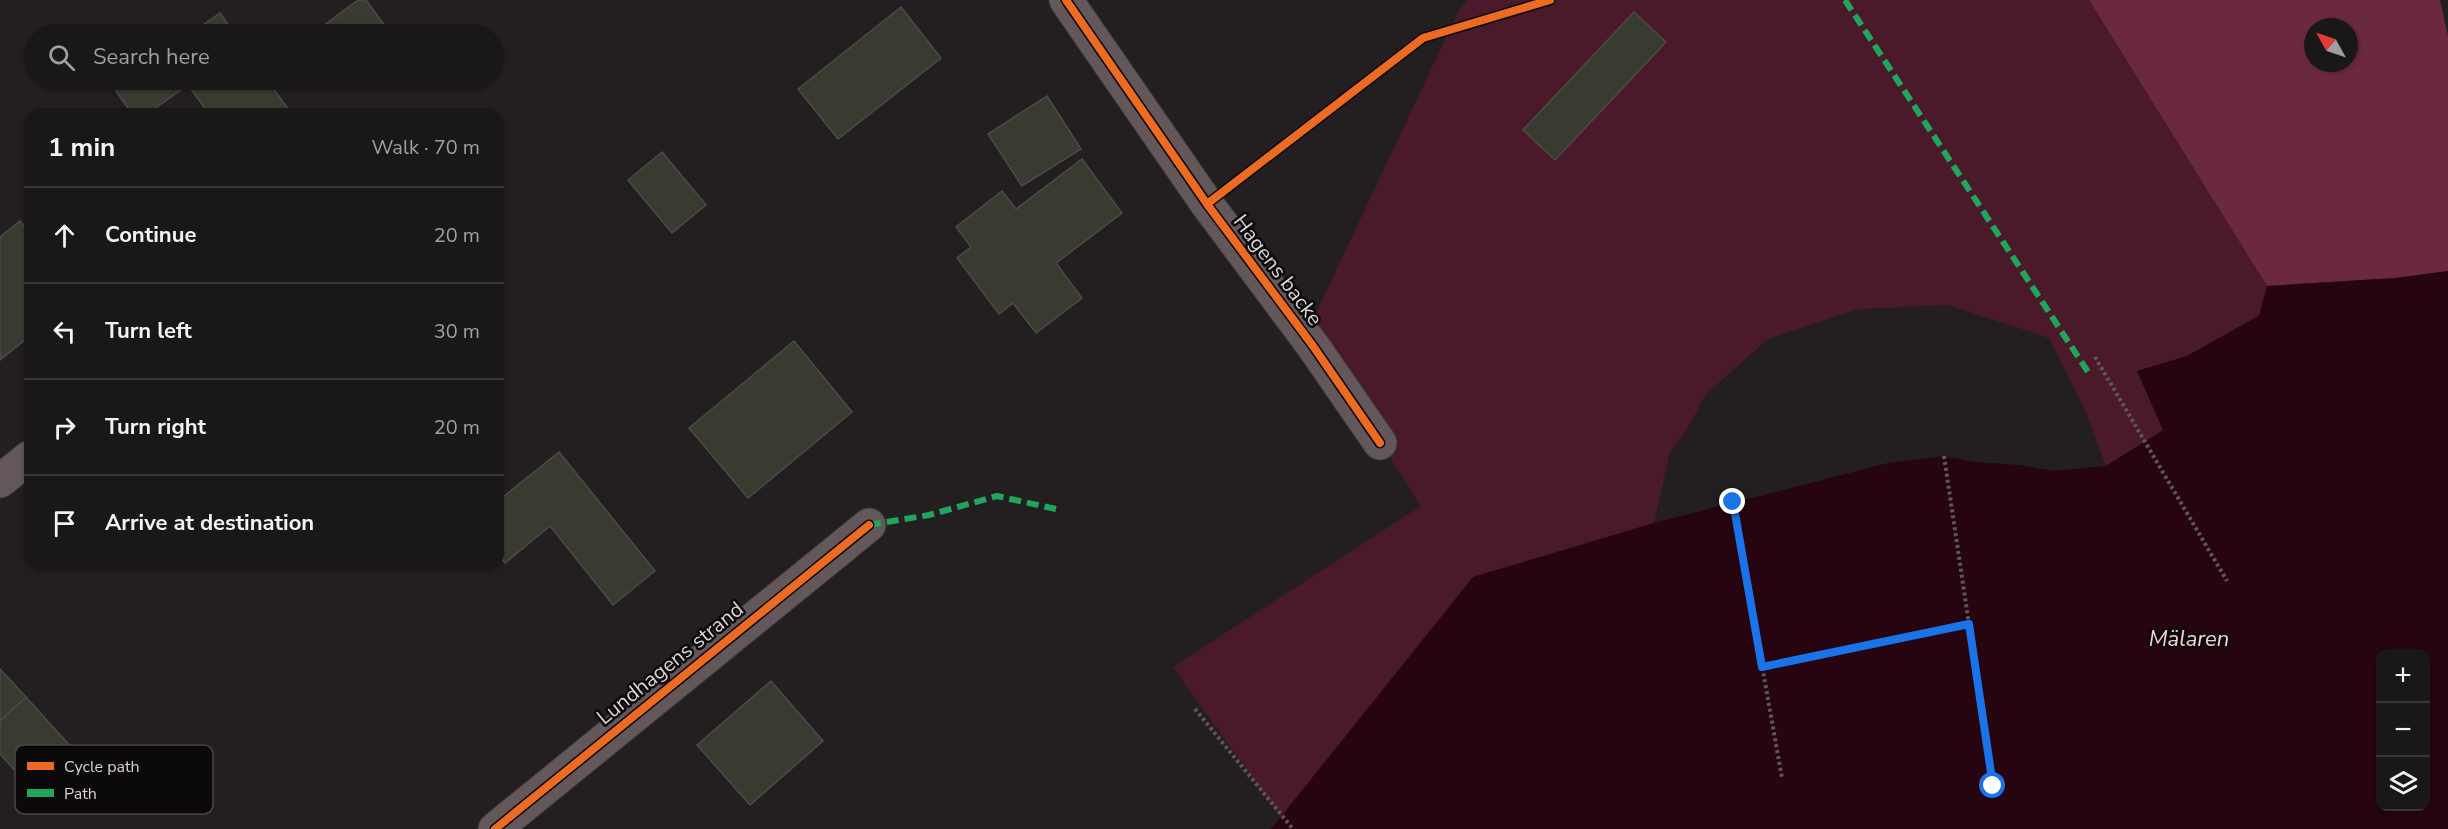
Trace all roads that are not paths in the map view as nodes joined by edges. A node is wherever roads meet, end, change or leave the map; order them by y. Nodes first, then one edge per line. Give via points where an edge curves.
1 (1066, 0) edge
2 (1380, 443) dead end
3 (24, 462) edge
4 (0, 481) edge
5 (869, 525) dead end
6 (495, 829) edge

1 - 2 street, Hagens backe
3 - 4 street
5 - 6 street, Lundhagens strand

